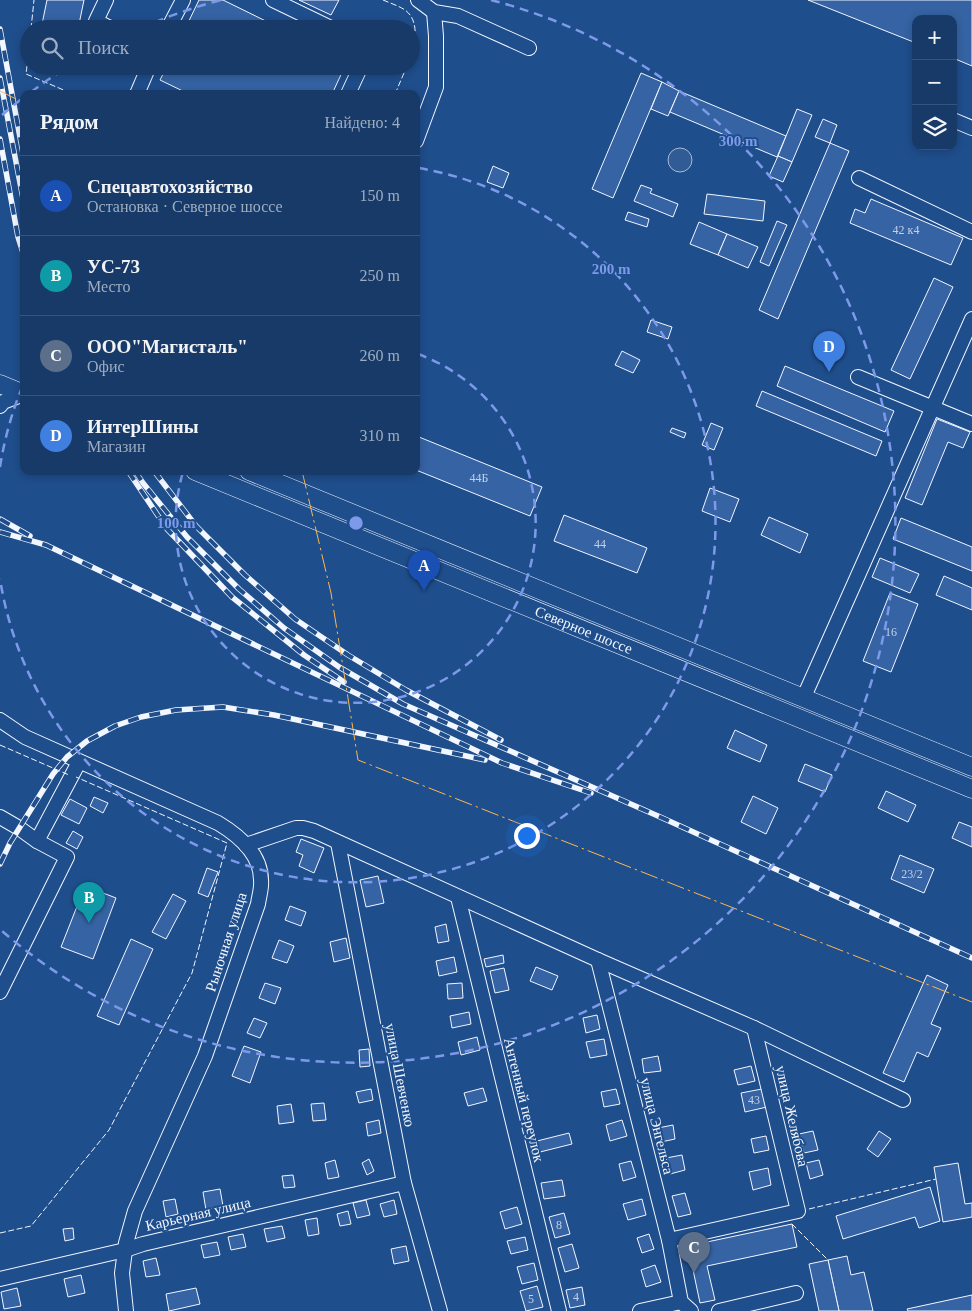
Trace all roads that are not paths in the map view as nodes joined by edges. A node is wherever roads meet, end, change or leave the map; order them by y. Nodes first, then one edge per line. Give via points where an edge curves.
1 (106, 0) edge
2 (182, 0) edge
3 (273, 0) edge
4 (418, 0) edge
5 (434, 12) junction
6 (96, 20) edge
7 (172, 20) edge
8 (314, 20) edge
9 (529, 48) dead end
10 (145, 75) edge
11 (358, 75) edge
12 (139, 90) edge
13 (354, 90) edge
14 (957, 122) edge
15 (972, 128) edge
16 (420, 130) edge
17 (859, 178) dead end
18 (972, 232) edge
19 (971, 325) edge
20 (858, 377) dead end
21 (0, 384) edge
22 (20, 392) edge
23 (20, 396) edge
24 (0, 406) edge
25 (932, 408) junction
26 (972, 424) edge
27 (206, 475) edge
28 (259, 475) edge
29 (803, 699) junction
30 (796, 718) junction
31 (0, 720) edge
32 (79, 762) junction
33 (972, 767) edge
34 (972, 789) edge
35 (0, 817) edge
36 (37, 841) junction
37 (338, 844) junction
38 (246, 845) junction
39 (458, 897) junction
40 (598, 960) junction
41 (0, 992) edge
42 (754, 1028) junction
43 (904, 1100) dead end
44 (404, 1184) junction
45 (669, 1240) junction
46 (125, 1250) junction
47 (0, 1279) edge
48 (796, 1293) dead end
49 (686, 1306) edge
50 (126, 1311) edge
51 (440, 1311) edge
52 (559, 1311) edge
53 (640, 1311) edge
54 (719, 1311) edge

1 - 6 street
2 - 7 street
3 - 8 street
4 - 5 street
5 - 9 street via 458,16
5 - 16 street via 436,87
10 - 12 street
11 - 13 street
14 - 15 street
17 - 18 street
19 - 25 street
20 - 25 street
21 - 22 main road
23 - 24 street
25 - 26 street
25 - 29 street
27 - 30 main road, Северное шоссе
28 - 29 main road, Северное шоссе
29 - 30 main road
29 - 33 main road, Северное шоссе
30 - 34 main road, Северное шоссе
31 - 32 street, Рыночная улица via 25,737
32 - 36 street
32 - 38 street, Рыночная улица via 218,822
35 - 36 street
36 - 41 street via 67,857
37 - 38 street via 303,828 284,831
37 - 39 street
37 - 44 street, улица Шевченко
38 - 46 street, Рыночная улица via 262,879 258,904 205,1056 135,1211
39 - 40 street
39 - 52 street, Антенный переулок
40 - 42 street
40 - 45 street, улица Энгельса
42 - 43 street
42 - 45 street, улица Желябова via 798,1211
44 - 46 street, Карьерная улица
44 - 51 street, улица Шевченко
45 - 49 street, улица Энгельса
46 - 47 street, Карьерная улица
46 - 50 street, Рыночная улица via 122,1273
48 - 54 street
49 - 53 street

